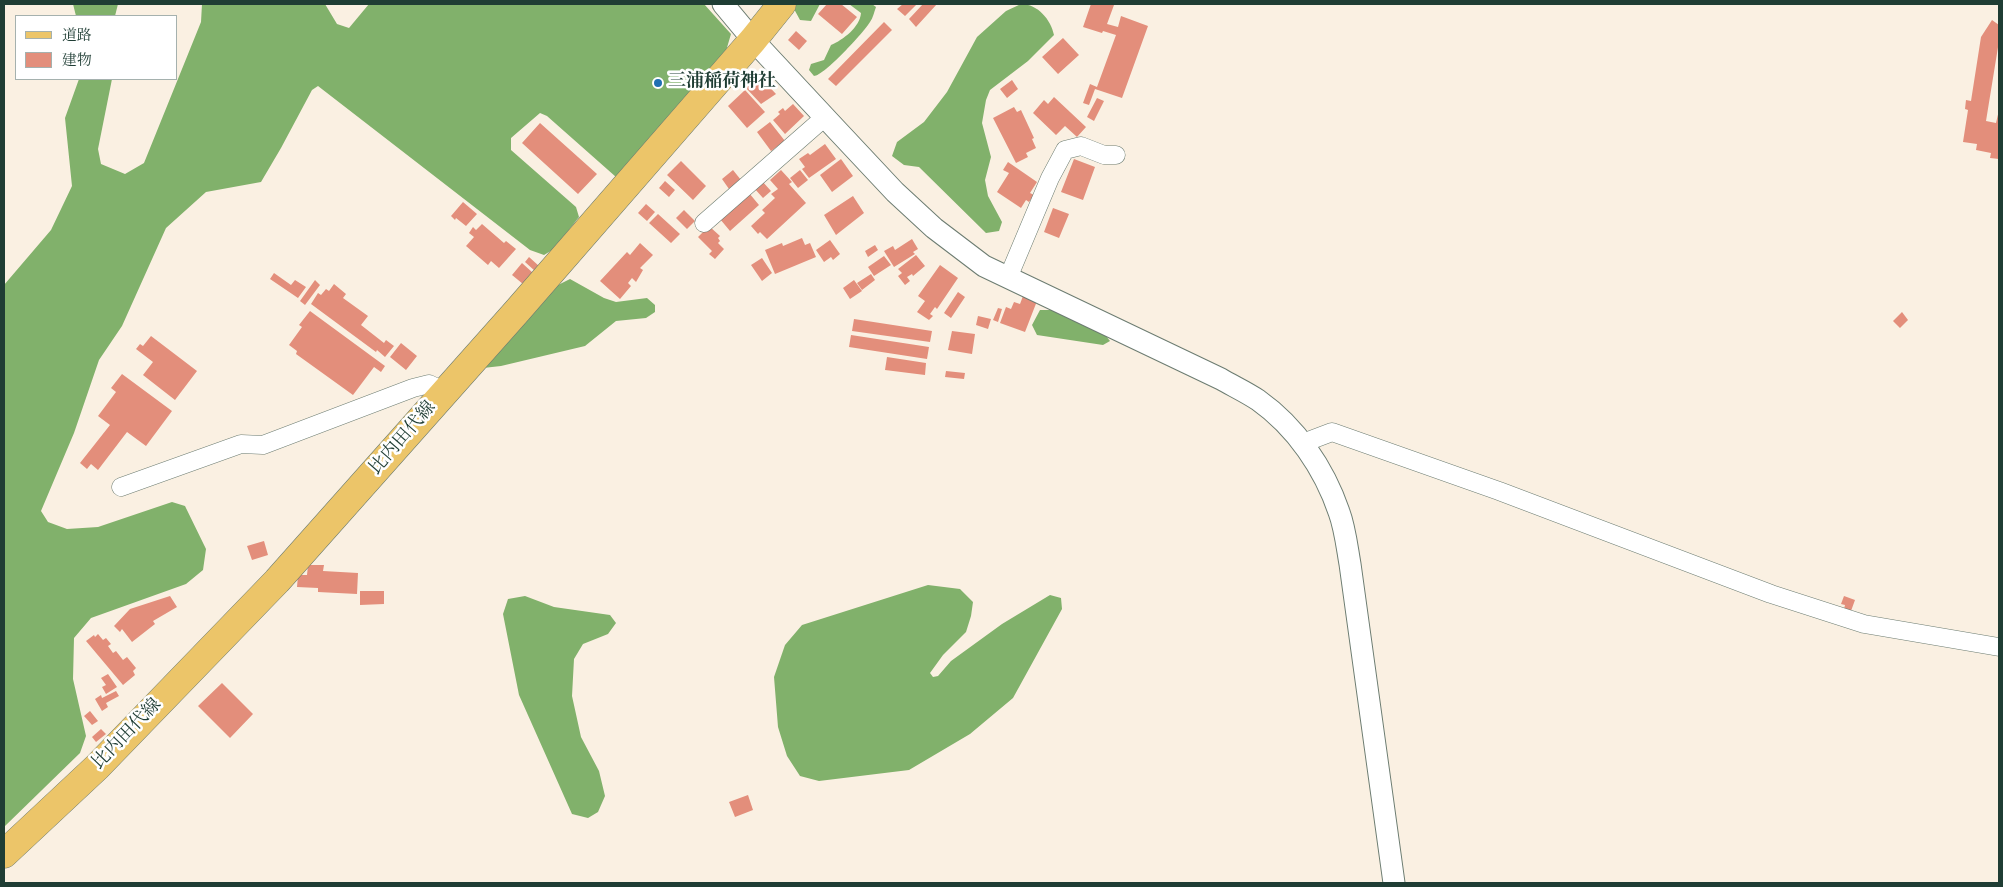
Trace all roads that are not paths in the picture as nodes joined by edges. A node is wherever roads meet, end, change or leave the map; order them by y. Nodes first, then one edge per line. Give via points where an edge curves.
1 (723, 4) edge
2 (782, 4) edge
3 (753, 40) junction
4 (825, 117) junction
5 (1116, 155) dead end
6 (704, 223) dead end
7 (1008, 278) junction
8 (446, 392) junction
9 (1303, 443) junction
10 (121, 487) dead end
11 (1999, 647) edge
12 (4, 854) edge
13 (1394, 883) edge

1 - 3 street
2 - 3 main road, 比内田代線
3 - 4 street
3 - 8 main road, 比内田代線
4 - 6 street
4 - 7 street via 894,192 934,228 984,266
5 - 7 street via 1104,155 1081,146 1065,150
7 - 9 street via 1257,399
8 - 10 street via 429,384 413,388 263,445 241,444
8 - 12 main road, 比内田代線 via 277,581 97,767
9 - 11 street via 1332,432 1772,594 1864,624
9 - 13 street via 1323,474 1340,513 1350,564

